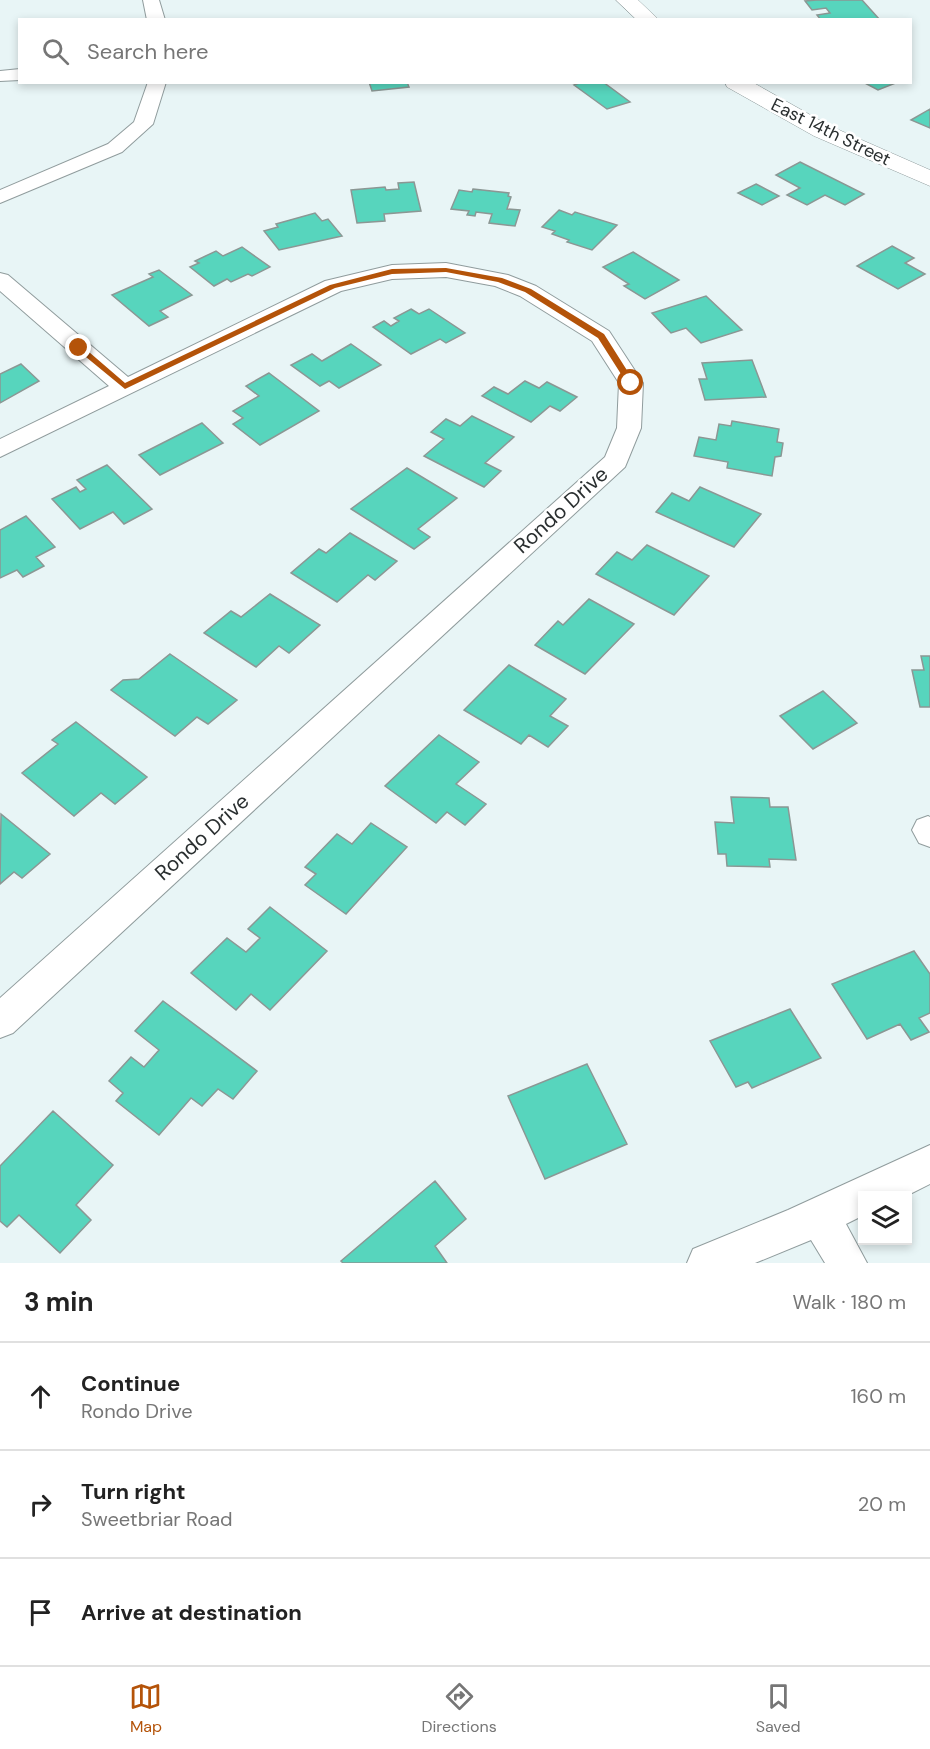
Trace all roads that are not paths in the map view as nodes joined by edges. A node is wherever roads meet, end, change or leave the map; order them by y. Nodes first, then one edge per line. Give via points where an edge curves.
1 (151, 0) edge
2 (626, 0) edge
3 (156, 18) edge
4 (647, 18) edge
5 (18, 74) edge
6 (0, 76) edge
7 (156, 84) edge
8 (739, 84) edge
9 (930, 179) edge
10 (0, 197) edge
11 (0, 280) edge
12 (125, 387) junction
13 (0, 449) edge
14 (0, 1021) edge
15 (930, 1164) edge
16 (873, 1191) edge
17 (858, 1198) edge
18 (819, 1216) junction
19 (707, 1263) edge
20 (847, 1263) edge

1 - 3 street
2 - 4 street
5 - 6 street
7 - 10 street via 142,124 116,148
8 - 9 street, East 14th Street via 822,131
11 - 12 street
12 - 13 street, Rondo Drive
12 - 14 street, Rondo Drive via 333,286 392,272 446,270 500,280 528,291 601,336 631,383 629,428 616,460
15 - 16 street
17 - 18 street
18 - 19 street
18 - 20 street

